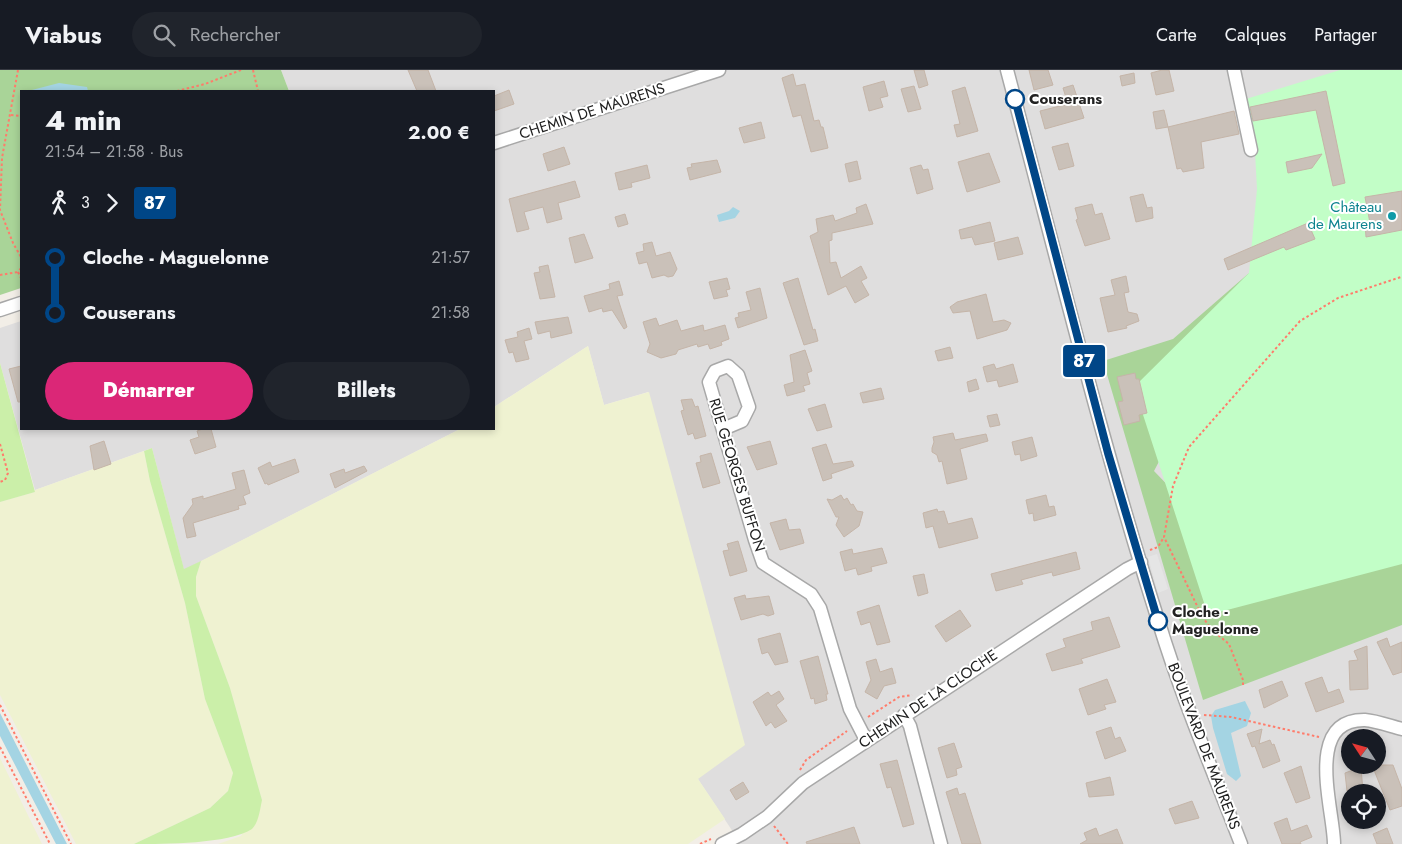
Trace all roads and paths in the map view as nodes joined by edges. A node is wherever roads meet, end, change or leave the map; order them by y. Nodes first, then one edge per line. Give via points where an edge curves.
1 (18, 70) edge
2 (241, 70) edge
3 (253, 70) edge
4 (718, 70) edge
5 (1008, 70) edge
6 (1234, 70) edge
7 (180, 90) edge
8 (258, 90) edge
9 (11, 115) junction
10 (20, 116) edge
11 (495, 143) edge
12 (1251, 150) dead end
13 (1, 158) edge
14 (20, 255) edge
15 (20, 269) edge
16 (18, 272) junction
17 (0, 275) edge
18 (20, 276) edge
19 (1402, 277) edge
20 (20, 303) edge
21 (0, 310) edge
22 (723, 429) junction
23 (0, 444) edge
24 (0, 482) edge
25 (1164, 537) junction
26 (1158, 547) dead end
27 (1141, 562) junction
28 (1243, 685) dead end
29 (0, 706) edge
30 (904, 715) junction
31 (1192, 718) junction
32 (1402, 730) edge
33 (866, 740) junction
34 (1332, 740) junction
35 (0, 747) edge
36 (773, 824) dead end
37 (938, 842) edge
38 (50, 844) edge
39 (71, 844) edge
40 (722, 844) edge
41 (788, 844) edge
42 (1241, 844) edge
43 (1334, 844) edge

1 - 9 path
2 - 7 path
3 - 8 path
4 - 11 street, CHEMIN DE MAURENS
5 - 27 street, BOULEVARD DE MAURENS via 1108,453
6 - 12 street
9 - 10 path
9 - 13 path
13 - 14 path via 0,210
15 - 16 path
16 - 17 path
16 - 18 path
19 - 25 path via 1338,298 1300,321 1189,447 1173,486
20 - 21 street
22 - 22 street, RUE GEORGES BUFFON via 709,382 714,371 728,366 738,375 749,408 742,421
22 - 33 street, RUE GEORGES BUFFON via 763,563 811,594 820,608 850,709
23 - 24 path via 8,473
25 - 26 path
25 - 28 path via 1202,616 1211,629 1229,644 1244,680
27 - 30 street, CHEMIN DE LA CLOCHE via 1127,568
27 - 31 street, BOULEVARD DE MAURENS
29 - 39 path
30 - 33 street, CHEMIN DE LA CLOCHE
30 - 37 street via 910,726
31 - 34 path via 1198,714 1231,717
31 - 42 street, BOULEVARD DE MAURENS
32 - 34 street via 1371,721 1351,722 1342,727
33 - 40 street, CHEMIN DE LA CLOCHE via 803,783 767,817
34 - 43 street via 1328,745 1326,770
35 - 38 path
36 - 41 path

